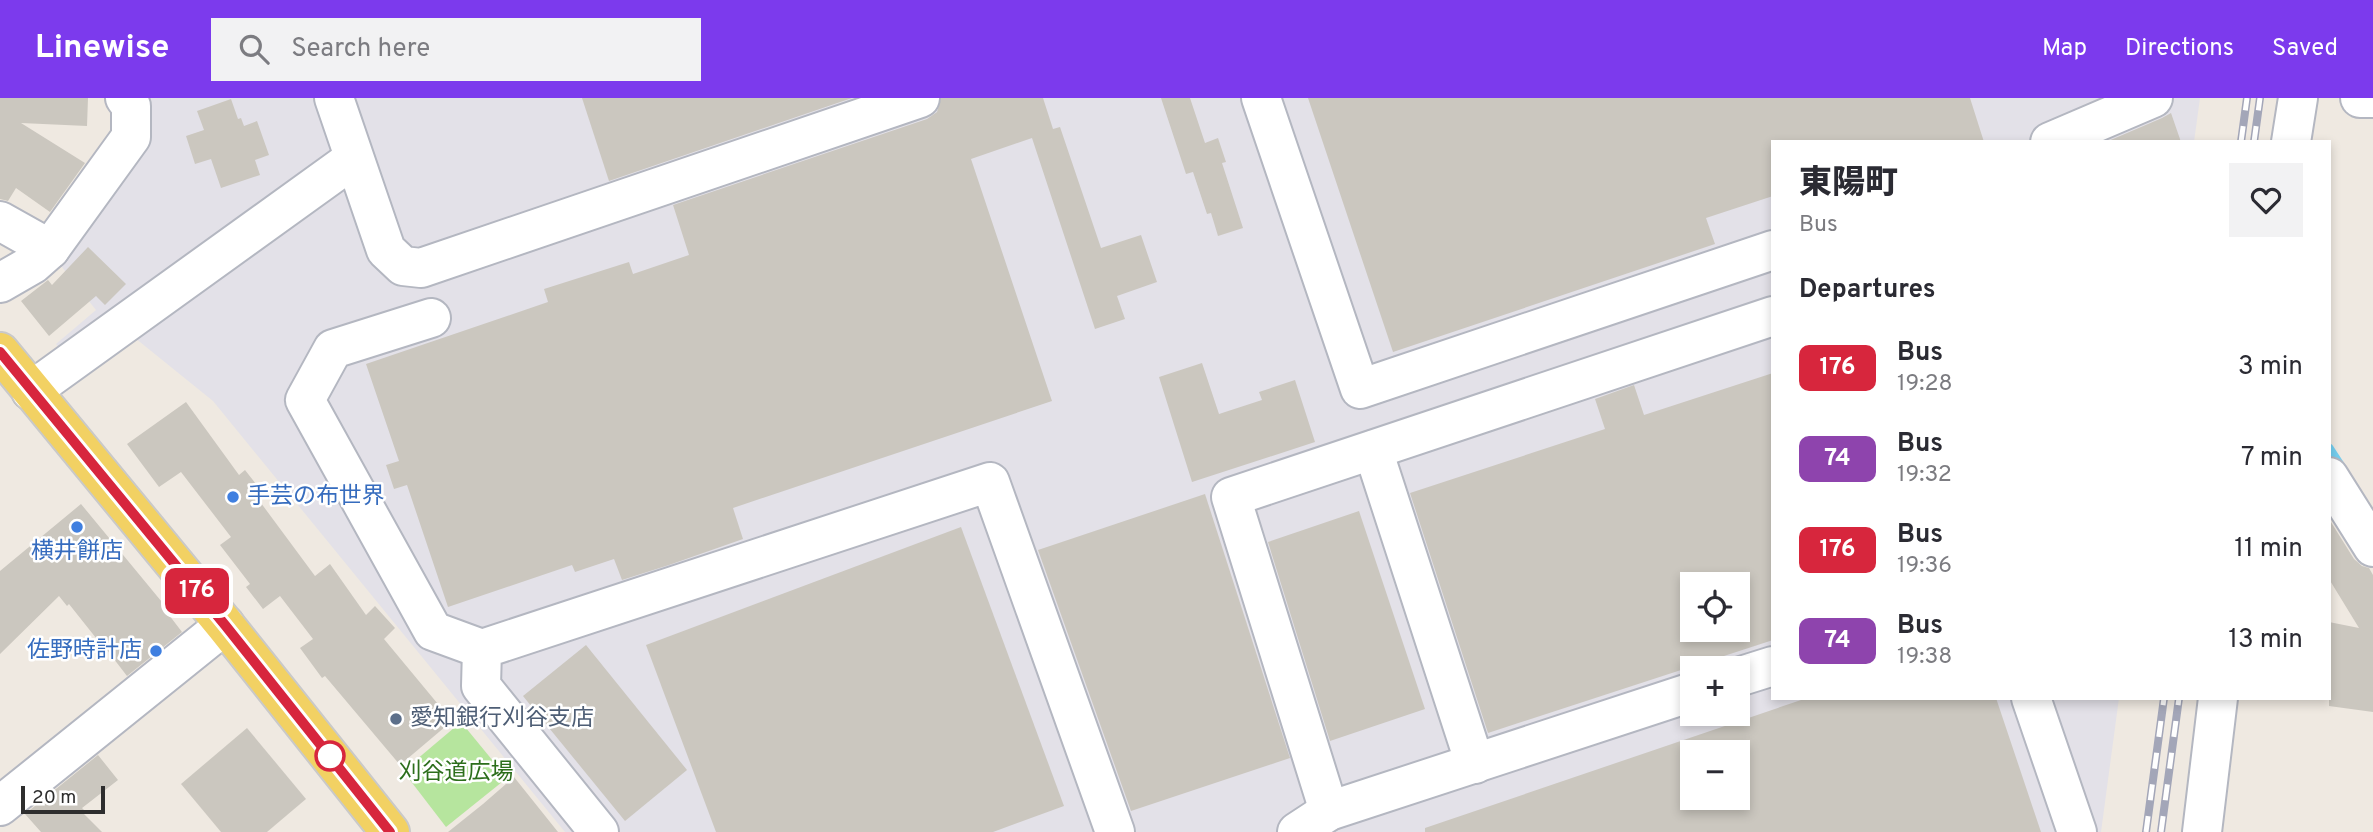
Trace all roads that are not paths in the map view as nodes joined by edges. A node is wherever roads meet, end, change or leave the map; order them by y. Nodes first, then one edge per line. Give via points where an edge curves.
1 (125, 98) edge
2 (334, 98) edge
3 (920, 98) edge
4 (1261, 98) edge
5 (2153, 98) edge
6 (2298, 98) edge
7 (2360, 98) edge
8 (2373, 98) edge
9 (2055, 140) edge
10 (2291, 140) edge
11 (353, 159) junction
12 (0, 221) edge
13 (50, 249) junction
14 (1771, 251) edge
15 (0, 283) edge
16 (1771, 317) edge
17 (432, 318) dead end
18 (0, 352) edge
19 (32, 391) junction
20 (1373, 450) junction
21 (2331, 480) edge
22 (2373, 547) edge
23 (225, 625) junction
24 (482, 649) junction
25 (1771, 667) edge
26 (1750, 673) edge
27 (1680, 696) edge
28 (2032, 700) edge
29 (2218, 700) edge
30 (1475, 764) junction
31 (0, 806) edge
32 (0, 823) edge
33 (1311, 825) edge
34 (9, 832) edge
35 (390, 832) edge
36 (599, 832) edge
37 (1115, 832) edge
38 (2077, 832) edge
39 (2202, 832) edge

1 - 13 street via 131,106 131,137
2 - 11 street
3 - 11 street via 421,268 403,266 386,250
4 - 14 street via 1360,389
5 - 9 street
6 - 10 street
7 - 8 street
11 - 19 street
12 - 13 street
13 - 15 street
16 - 20 street
17 - 24 street via 333,349 306,400 433,631
18 - 19 main road
19 - 23 main road
20 - 30 street
20 - 33 street via 1231,497
21 - 22 street
23 - 31 street
23 - 35 main road
24 - 36 street via 481,686
24 - 37 street via 990,482
25 - 26 street
27 - 30 street
28 - 38 street
29 - 39 street
30 - 33 street
32 - 34 street

